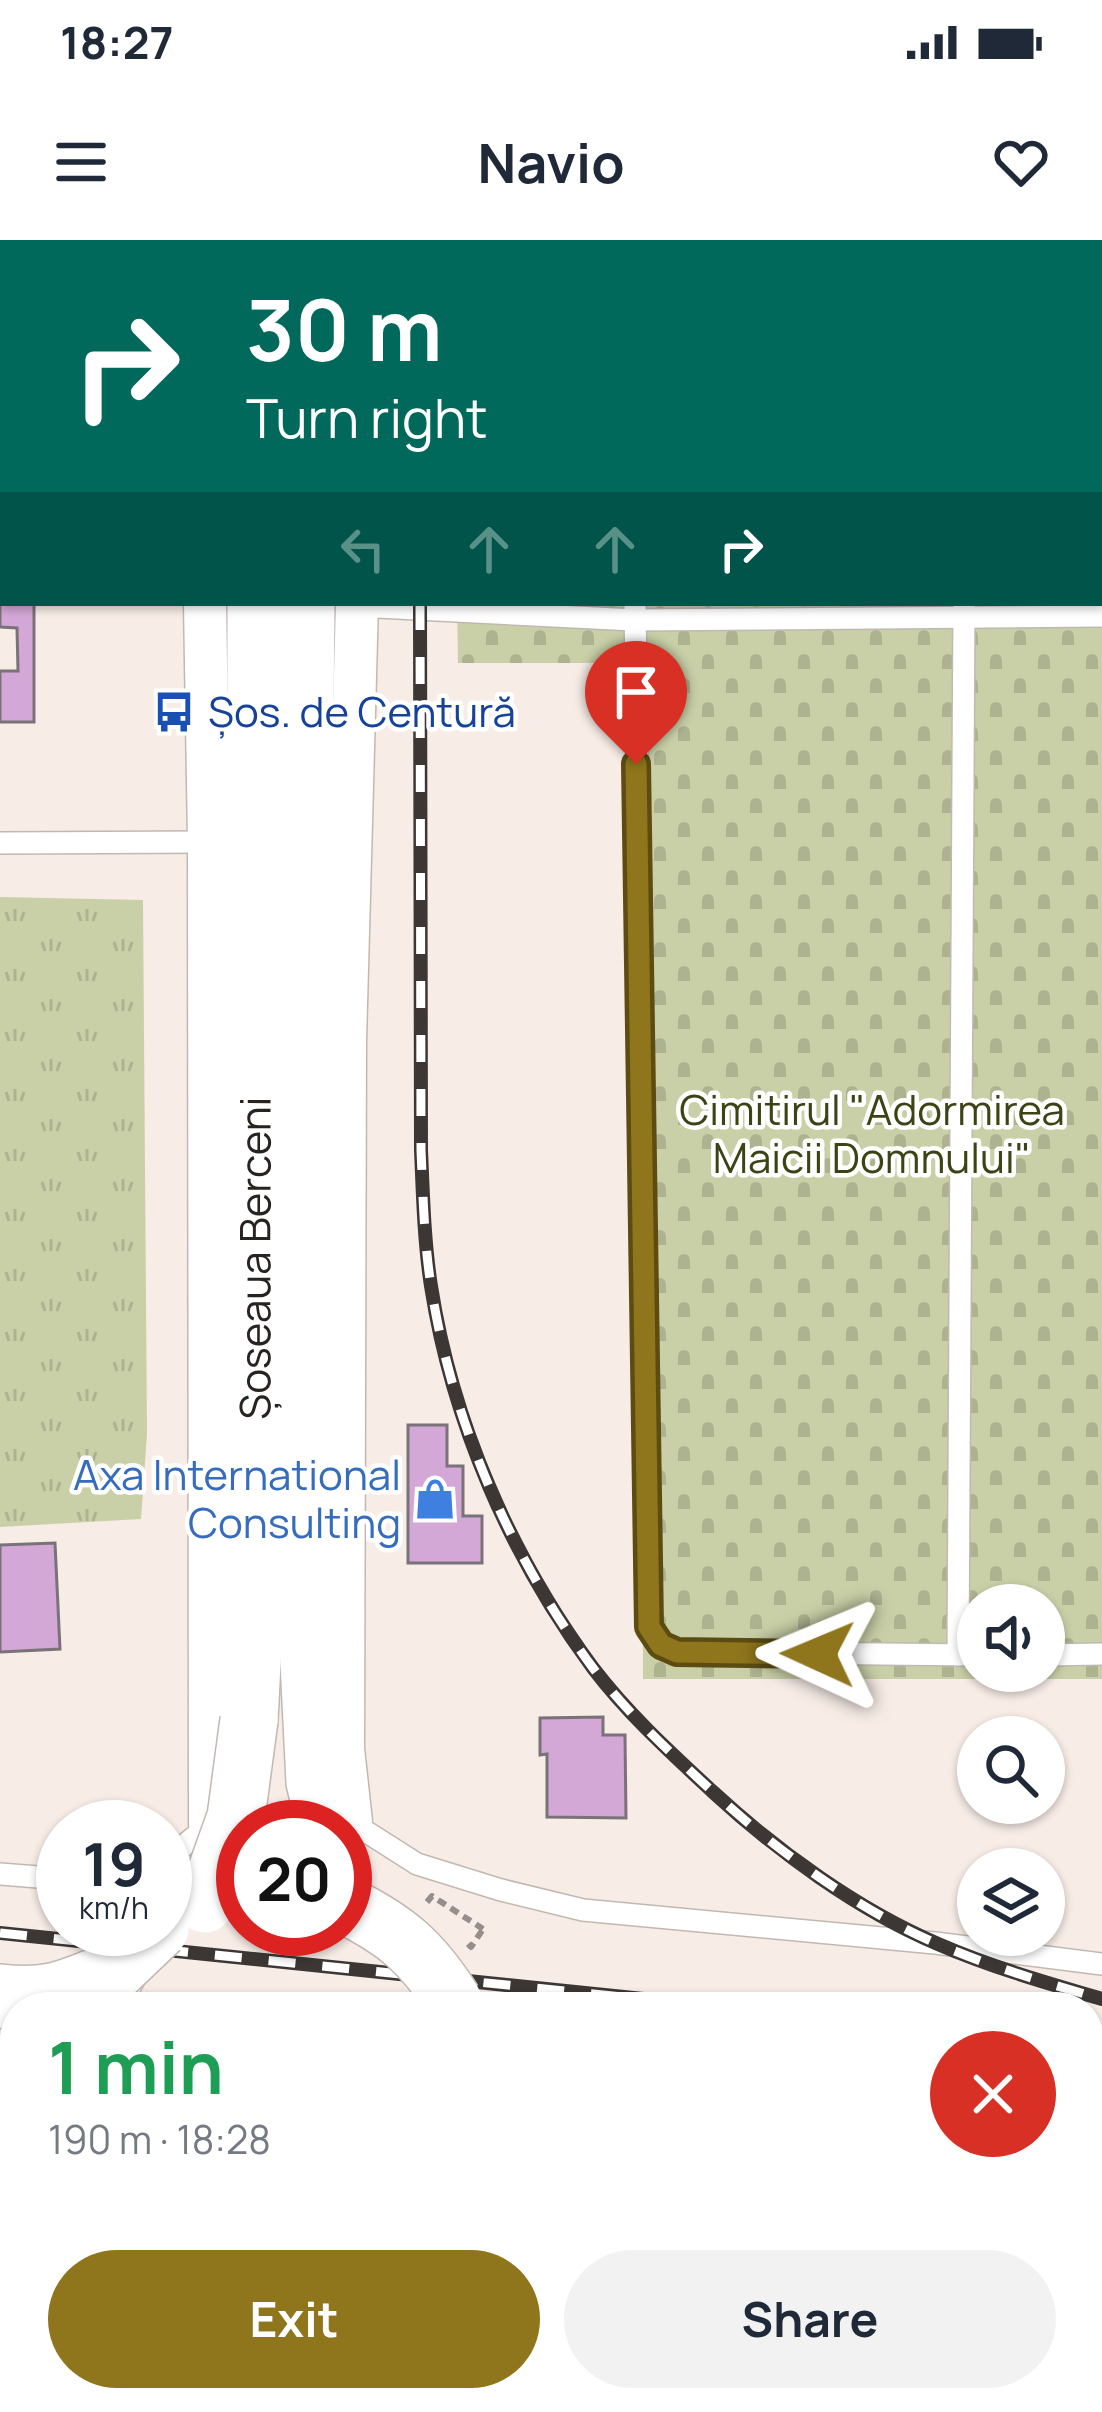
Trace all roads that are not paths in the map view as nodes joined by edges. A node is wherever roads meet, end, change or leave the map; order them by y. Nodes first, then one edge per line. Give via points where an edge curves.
1 (205, 606) edge
2 (256, 606) edge
3 (340, 606) edge
4 (340, 606) edge
5 (414, 606) edge
6 (964, 610) edge
7 (635, 612) edge
8 (1102, 616) edge
9 (209, 842) junction
10 (0, 843) edge
11 (280, 909) junction
12 (968, 1584) edge
13 (1102, 1654) edge
14 (957, 1655) edge
15 (1065, 1655) edge
16 (325, 1800) edge
17 (342, 1800) edge
18 (210, 1824) junction
19 (216, 1837) edge
20 (192, 1839) edge
21 (372, 1843) edge
22 (0, 1874) edge
23 (36, 1877) edge
24 (193, 1914) edge
25 (372, 1918) edge
26 (1102, 1964) edge
27 (105, 1990) edge
28 (448, 1992) edge

1 - 9 street
2 - 11 main road, Șoseaua Berceni
3 - 11 main road, Șoseaua Berceni
4 - 17 street
5 - 7 lane
6 - 7 lane
6 - 8 lane
6 - 12 lane
7 - 14 lane via 649,1627 677,1652
9 - 10 lane
9 - 18 street
11 - 16 main road, Șoseaua Berceni via 315,1782
11 - 24 main road, Șoseaua Berceni, bridge via 244,1771 236,1817
13 - 15 lane
18 - 19 street
18 - 20 lane
21 - 26 lane via 417,1864 583,1910
22 - 23 lane
24 - 27 main road, bridge
25 - 28 main road, bridge via 400,1936

